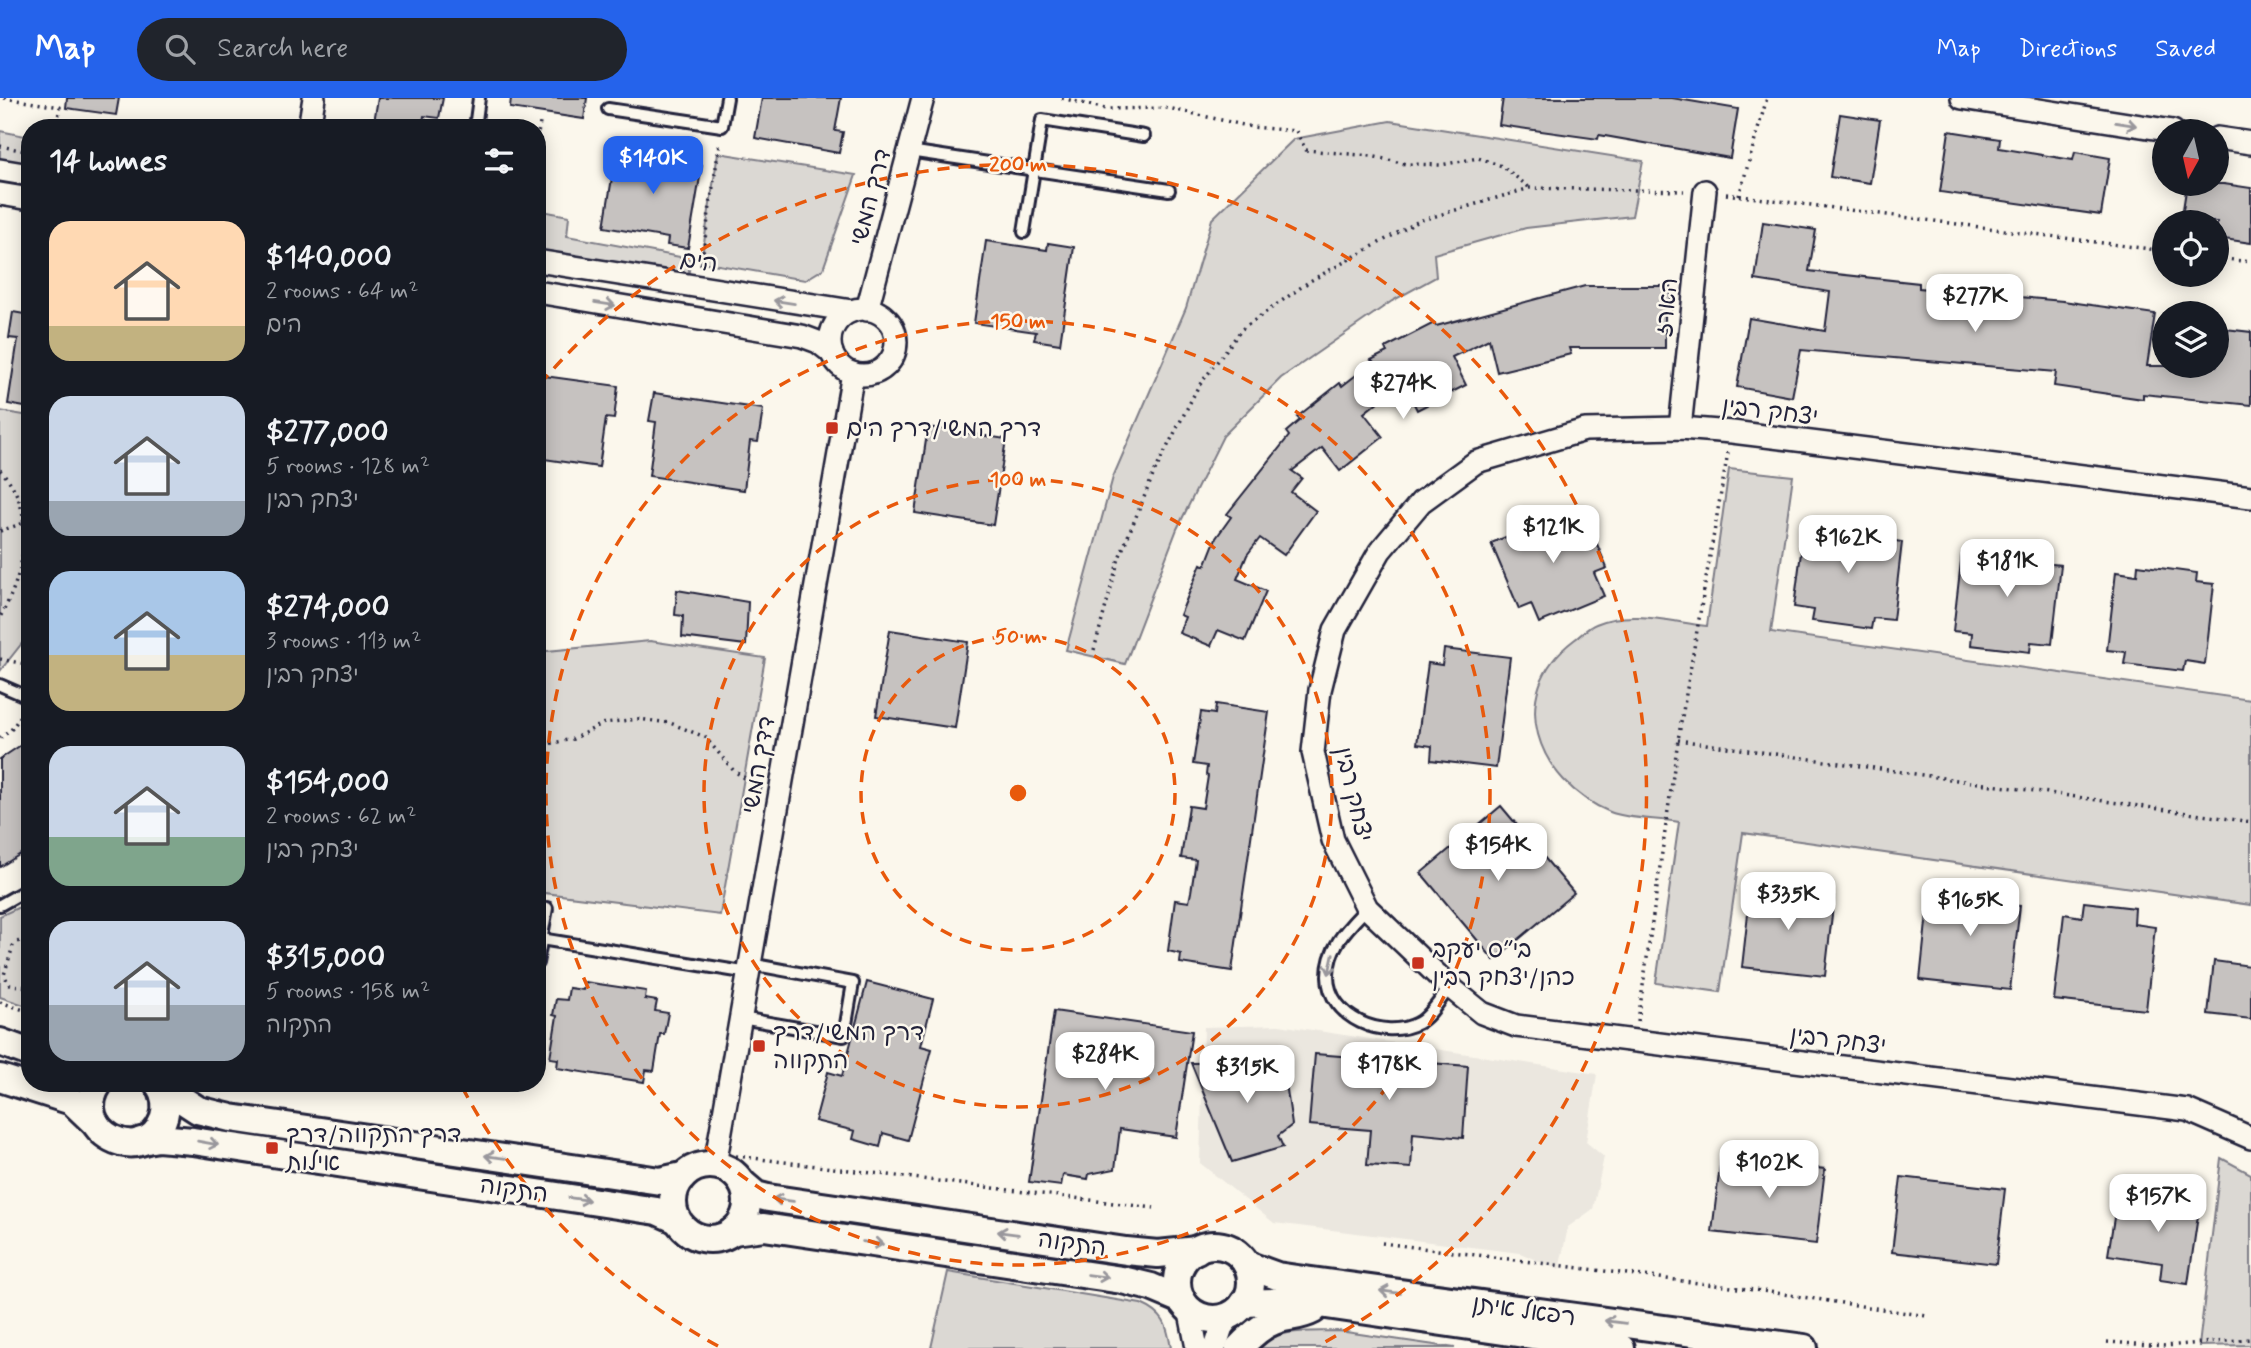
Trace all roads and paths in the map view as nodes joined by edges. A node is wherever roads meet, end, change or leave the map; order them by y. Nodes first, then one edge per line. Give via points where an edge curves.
1 (4, 98) edge
2 (314, 98) edge
3 (479, 98) edge
4 (727, 98) edge
5 (923, 98) edge
6 (1062, 98) edge
7 (1767, 98) edge
8 (1962, 98) edge
9 (608, 109) dead end
10 (58, 119) edge
11 (310, 119) edge
12 (476, 119) edge
13 (722, 126) junction
14 (2152, 128) edge
15 (1144, 136) dead end
16 (2230, 140) edge
17 (2251, 144) edge
18 (0, 146) edge
19 (21, 150) edge
20 (909, 151) junction
21 (1034, 169) junction
22 (0, 170) edge
23 (21, 174) edge
24 (1530, 188) junction
25 (1169, 191) dead end
26 (1705, 191) junction
27 (1739, 195) junction
28 (1, 199) edge
29 (21, 199) edge
30 (1024, 232) dead end
31 (2152, 249) edge
32 (2229, 259) edge
33 (546, 262) edge
34 (2251, 262) edge
35 (696, 287) junction
36 (546, 293) edge
37 (860, 310) junction
38 (832, 353) junction
39 (853, 373) junction
40 (1680, 428) junction
41 (1731, 432) junction
42 (0, 470) edge
43 (2251, 497) edge
44 (21, 513) edge
45 (21, 524) edge
46 (0, 531) edge
47 (21, 564) edge
48 (0, 617) edge
49 (1094, 650) dead end
50 (0, 659) edge
51 (21, 662) edge
52 (0, 685) edge
53 (21, 696) edge
54 (21, 714) edge
55 (0, 738) edge
56 (1678, 740) junction
57 (546, 744) edge
58 (780, 796) junction
59 (2251, 822) edge
60 (21, 893) edge
61 (1, 903) edge
62 (547, 908) dead end
63 (1367, 908) junction
64 (546, 913) edge
65 (21, 939) edge
66 (546, 940) edge
67 (750, 968) junction
68 (2, 975) edge
69 (21, 986) edge
70 (1450, 987) junction
71 (0, 1002) edge
72 (21, 1010) edge
73 (741, 1018) junction
74 (1635, 1041) junction
75 (0, 1042) edge
76 (21, 1050) edge
77 (0, 1078) edge
78 (21, 1085) edge
79 (44, 1092) edge
80 (96, 1092) edge
81 (162, 1092) edge
82 (170, 1092) edge
83 (96, 1124) junction
84 (2251, 1138) edge
85 (141, 1141) junction
86 (793, 1163) dead end
87 (715, 1165) junction
88 (683, 1176) junction
89 (743, 1184) junction
90 (1154, 1208) dead end
91 (677, 1220) junction
92 (733, 1231) junction
93 (1381, 1243) dead end
94 (1197, 1250) junction
95 (1247, 1265) junction
96 (1185, 1304) junction
97 (1323, 1304) junction
98 (1238, 1309) junction
99 (1927, 1316) dead end
100 (2251, 1339) edge
101 (2107, 1342) dead end
102 (1197, 1348) edge
103 (1215, 1348) edge
104 (1239, 1348) edge
105 (1622, 1348) edge
106 (1804, 1348) edge

1 - 10 path via 60,107
2 - 11 street
3 - 12 lane
4 - 13 lane
5 - 20 street, דרך המשי
6 - 24 path via 1105,109 1168,108 1251,127 1296,131 1306,150 1332,155 1441,165 1478,158 1502,166
7 - 27 path
8 -> 14 street
9 - 13 lane
13 - 35 path
15 - 21 lane via 1042,120
16 - 17 street
18 - 19 path
20 - 21 lane
20 - 37 street, דרך המשי
21 - 25 lane
21 - 30 lane
22 - 23 street
24 - 26 path
24 - 49 path via 1419,221 1310,281 1242,328 1198,387 1154,474 1119,558
26 - 27 path
26 - 40 street, הארז
27 - 31 path
28 - 29 street
32 - 34 path
33 - 35 street, הים
37 -> 35 street, הים
36 -> 38 street via 802,336 818,341
37 - 38 street via 839,319 830,337
37 - 39 street via 882,316 891,326 894,352 878,371
38 - 39 street
39 - 58 street, דדך המשי
40 - 41 street, יצחק רבין
40 - 63 street, יצחק רבין via 1585,430 1476,463 1421,502 1380,551 1335,630 1320,690 1313,751 1333,840
41 - 43 street, יצחק רבין
41 - 56 path
42 - 44 path via 14,489
45 - 46 path
47 - 48 path
50 - 51 path
52 - 53 lane
54 - 55 path
56 - 59 path
56 - 74 path
57 - 58 path via 573,739 604,723 638,719 670,723 705,737 742,778
58 - 67 street, דדך המשי
60 - 61 lane
62 - 64 lane
63 - 70 street, יצחק רבין
63 -> 70 lane via 1340,935 1331,956 1328,978 1335,999 1349,1016 1372,1028 1397,1030 1419,1022
65 - 68 path via 13,946
66 - 67 lane
67 - 73 street, דדך המשי
67 - 73 lane via 853,983 844,1035
68 - 69 path via 10,985
70 - 74 street, יצחק רבין via 1482,1013 1516,1026
71 - 72 path
73 - 87 street, דדך המשי
74 - 84 street, יצחק רבין via 2187,1110
75 - 76 street
77 - 78 street
79 - 83 street via 72,1101
80 - 83 street via 92,1101
81 - 85 street via 164,1117 155,1132
88 -> 82 street, התקוה via 660,1181 231,1118 198,1110
83 - 85 street, התקוה via 117,1142
85 -> 91 street, התקוה via 185,1139 657,1211
86 - 90 path
87 - 88 street via 698,1167
87 - 89 street via 732,1172
88 - 91 street via 673,1197
89 - 92 street via 746,1213
94 -> 89 street, התקוה via 1158,1254 1113,1249 768,1198
91 - 92 street via 705,1239
92 -> 96 street, התקוה via 764,1227 1109,1278 1151,1287
93 - 99 path
94 - 95 street via 1225,1247
94 - 96 street via 1179,1271 1177,1283
95 - 98 street via 1251,1287
106 -> 95 street, רפאל איתן via 1297,1279
96 - 98 street via 1209,1318
96 - 102 street
97 - 98 street, רפאל איתן via 1299,1301
97 - 104 street via 1256,1331
97 - 105 street, רפאל איתן
98 - 103 street via 1222,1327
100 - 101 path via 2165,1346

